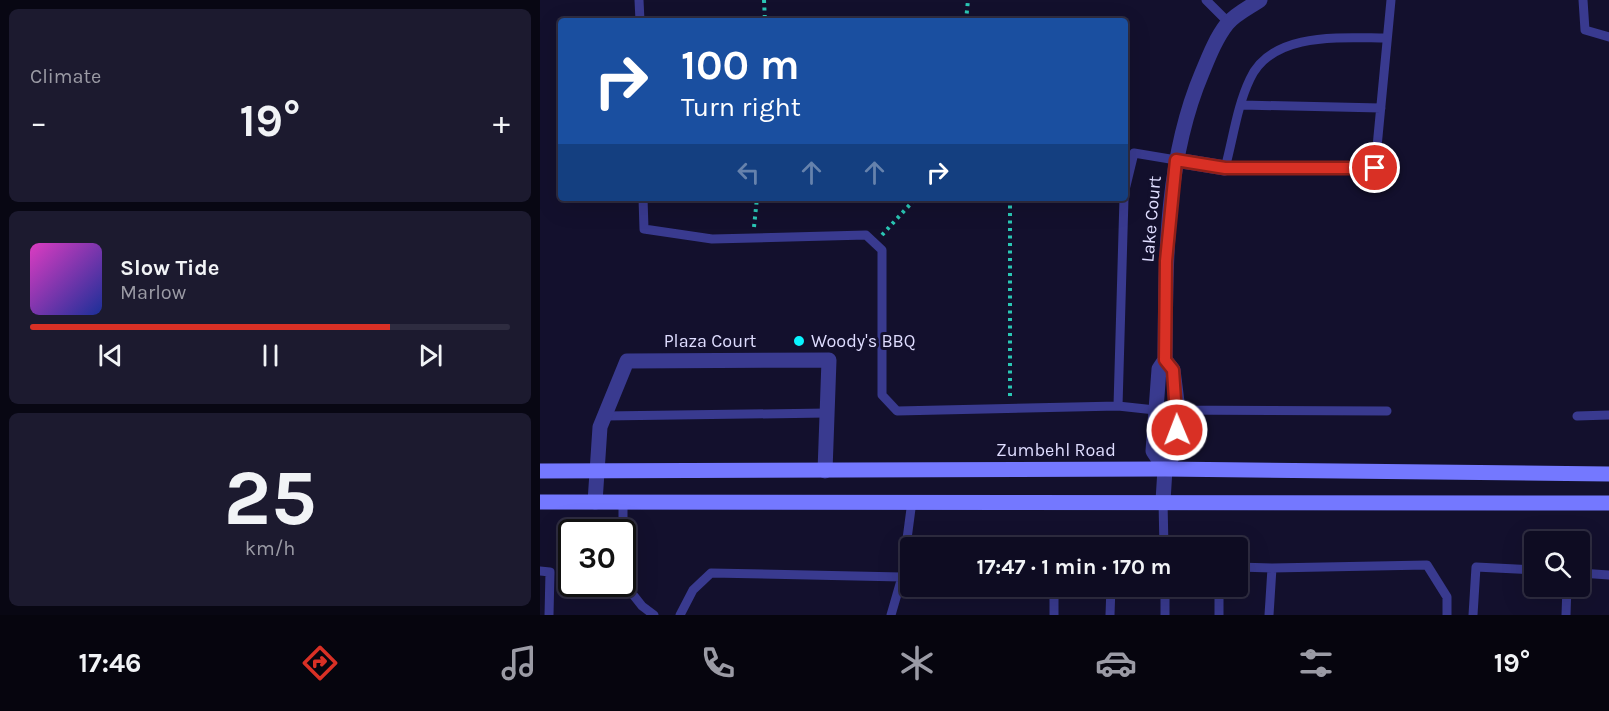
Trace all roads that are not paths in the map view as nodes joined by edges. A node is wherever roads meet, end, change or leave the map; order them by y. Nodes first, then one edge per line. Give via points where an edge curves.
1 (639, 0) edge
2 (1206, 0) edge
3 (1260, 0) edge
4 (1390, 0) edge
5 (1582, 0) edge
6 (640, 18) edge
7 (1228, 22) junction
8 (1609, 37) edge
9 (1386, 38) junction
10 (1242, 105) junction
11 (1381, 108) junction
12 (1176, 160) junction
13 (1225, 168) junction
14 (1128, 178) edge
15 (643, 201) edge
16 (1124, 201) edge
17 (1165, 360) junction
18 (1118, 406) junction
19 (1155, 410) junction
20 (1178, 410) junction
21 (1387, 411) dead end
22 (827, 413) junction
23 (1609, 415) edge
24 (605, 416) junction
25 (1578, 416) dead end
26 (1165, 469) junction
27 (540, 471) edge
28 (597, 471) junction
29 (825, 471) junction
30 (1609, 474) edge
31 (912, 501) junction
32 (1163, 501) junction
33 (540, 502) edge
34 (595, 502) junction
35 (623, 502) junction
36 (1609, 503) edge
37 (907, 537) edge
38 (1164, 537) edge
39 (1248, 567) edge
40 (1272, 568) junction
41 (1524, 569) edge
42 (540, 571) edge
43 (1590, 574) edge
44 (1609, 575) edge
45 (900, 577) edge
46 (900, 584) edge
47 (1054, 597) edge
48 (1111, 597) edge
49 (1165, 597) edge
50 (1219, 597) edge
51 (1567, 597) edge
52 (649, 613) edge
53 (549, 615) edge
54 (680, 615) edge
55 (891, 615) edge
56 (1054, 615) edge
57 (1110, 615) edge
58 (1165, 615) edge
59 (1219, 615) edge
60 (1269, 615) edge
61 (1447, 615) edge
62 (1473, 615) edge
63 (1566, 615) edge

1 - 6 lane
2 - 7 lane
3 - 7 street, Lake Court
4 - 9 lane
5 - 8 lane via 1585,30
7 - 12 street, Lake Court via 1189,105
9 - 10 lane via 1321,39 1293,45 1266,57 1250,78
9 - 11 lane
10 - 11 lane
10 - 13 lane
11 - 13 lane via 1375,168
12 - 13 street
12 - 14 lane via 1134,153
12 - 17 street, Lake Court via 1166,261
15 - 18 lane via 644,229 712,239 866,235 882,250 882,395 897,411
16 - 18 lane
17 - 19 street, Lake Court via 1159,369
17 - 20 street, Lake Court via 1173,370
18 - 19 lane
19 - 20 lane
19 - 26 street, Lake Court via 1154,451
20 - 21 lane
20 - 26 street, Lake Court via 1176,450
22 - 24 lane
22 - 24 street, Plaza Court via 830,360 627,361
22 - 29 street, Plaza Court
23 - 25 lane
24 - 28 street, Plaza Court via 600,427
26 - 29 main road, Zumbehl Road
26 - 30 main road, Zumbehl Road
26 - 32 street, Lake Court
27 - 28 main road, Zumbehl Road
28 - 29 main road, Zumbehl Road
28 - 34 street, Plaza Court
31 - 32 main road
31 - 35 main road
31 - 37 lane
32 - 36 main road
32 - 38 lane
33 - 34 main road
34 - 35 main road
35 - 52 lane via 623,582
39 - 40 lane
40 - 60 lane
40 - 61 lane via 1427,566 1447,597
41 - 62 lane via 1476,567
42 - 53 lane via 549,572
43 - 44 lane
45 - 54 lane via 711,573 693,590
46 - 55 lane
47 - 56 lane
48 - 57 lane
49 - 58 lane
50 - 59 lane
51 - 63 lane

